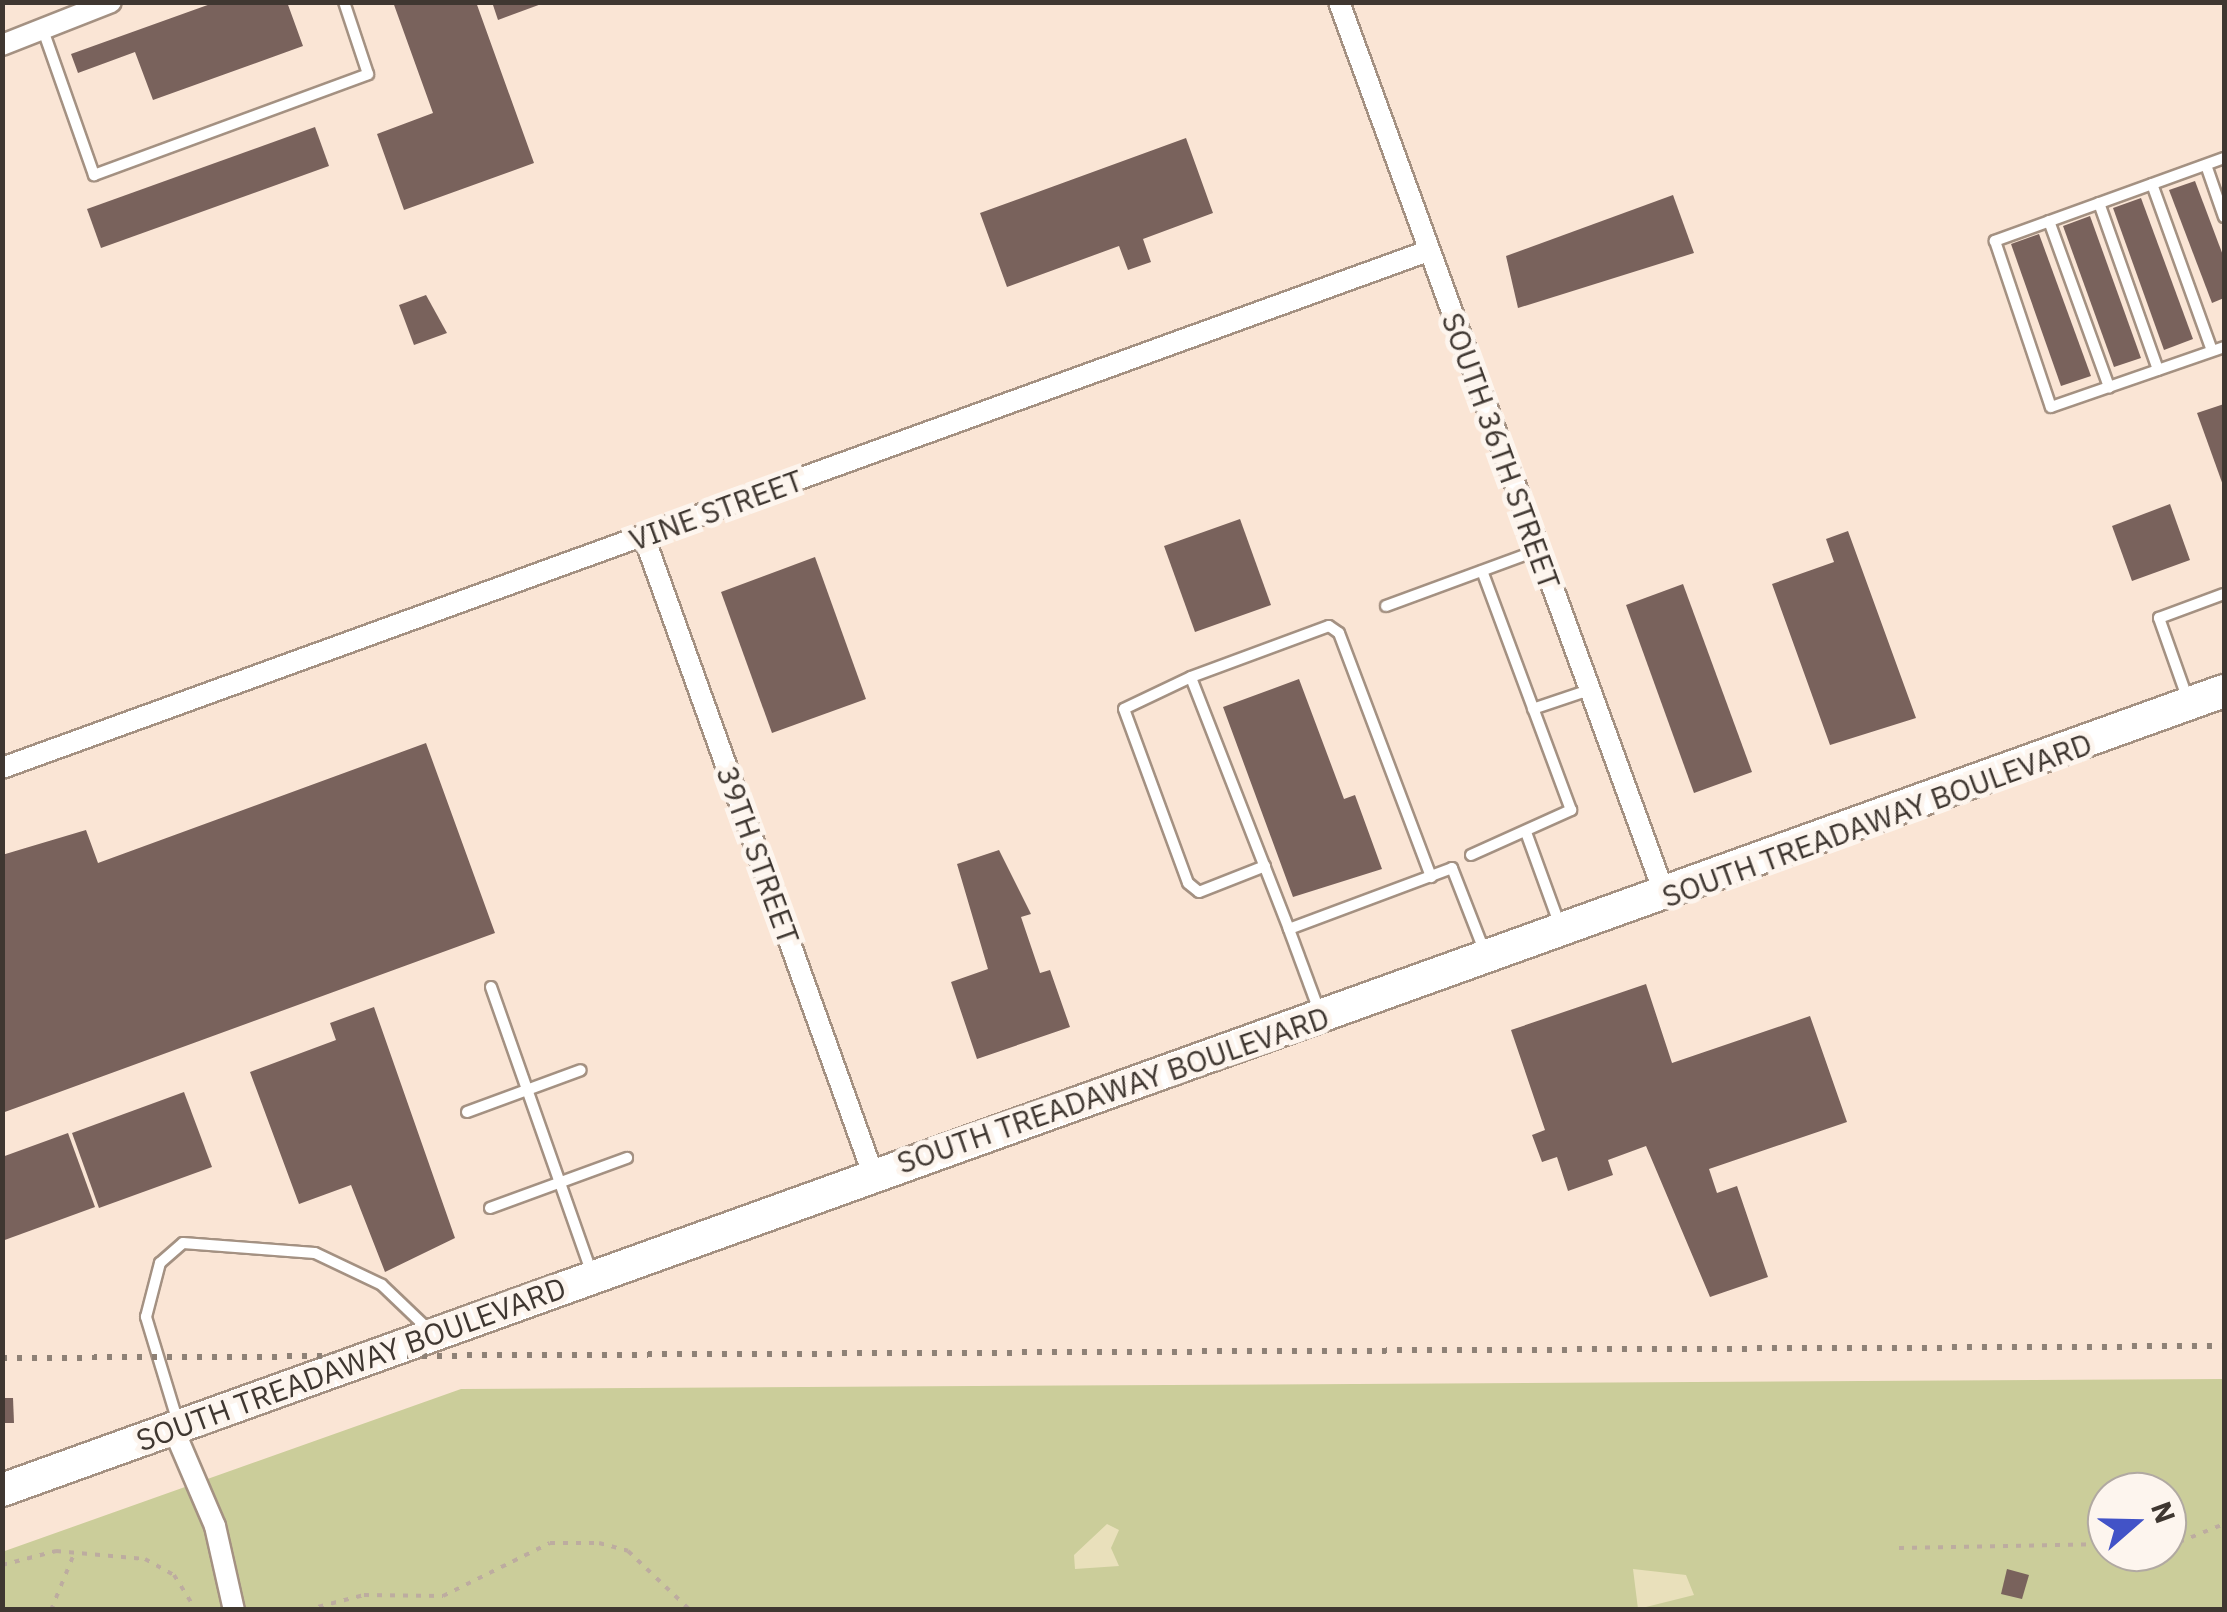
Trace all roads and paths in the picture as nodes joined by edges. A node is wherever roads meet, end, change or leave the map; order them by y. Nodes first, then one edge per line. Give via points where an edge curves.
1 (111, 2) edge
2 (344, 2) edge
3 (1339, 2) edge
4 (42, 30) junction
5 (2, 45) edge
6 (2224, 158) edge
7 (2206, 164) junction
8 (2152, 184) junction
9 (2099, 203) junction
10 (2224, 216) edge
11 (2049, 221) junction
12 (1428, 251) junction
13 (2224, 347) edge
14 (2212, 351) junction
15 (2158, 370) junction
16 (2109, 387) junction
17 (644, 537) junction
18 (1538, 550) junction
19 (1482, 571) junction
20 (2224, 594) edge
21 (1386, 606) dead end
22 (1191, 677) junction
23 (1589, 690) junction
24 (2224, 691) edge
25 (2190, 704) junction
26 (1533, 709) junction
27 (2, 768) edge
28 (1528, 835) junction
29 (1471, 855) dead end
30 (1265, 866) junction
31 (1431, 877) junction
32 (1666, 898) junction
33 (1289, 928) junction
34 (1563, 934) junction
35 (1488, 960) junction
36 (490, 988) dead end
37 (1322, 1018) junction
38 (581, 1070) dead end
39 (528, 1089) junction
40 (467, 1112) dead end
41 (627, 1158) dead end
42 (872, 1174) junction
43 (560, 1182) junction
44 (490, 1208) dead end
45 (593, 1276) junction
46 (433, 1334) junction
47 (176, 1427) junction
48 (2, 1490) edge
49 (2224, 1524) edge
50 (2187, 1539) edge
51 (2087, 1544) edge
52 (1899, 1548) dead end
53 (74, 1554) junction
54 (2, 1565) edge
55 (51, 1610) edge
56 (196, 1610) edge
57 (234, 1610) edge
58 (306, 1610) edge
59 (690, 1610) edge

1 - 4 street
2 - 4 lane via 368,74 94,175
3 - 12 street, SOUTH 36TH STREET
4 - 5 street
6 - 7 lane
7 - 8 lane
7 - 10 lane
8 - 9 lane
8 - 14 lane
9 - 11 lane
9 - 15 lane
11 - 16 lane
11 - 16 lane via 1994,241 2051,407
12 - 17 street, VINE STREET
12 - 18 street, SOUTH 36TH STREET
13 - 14 lane
14 - 15 lane
15 - 16 lane
17 - 27 street, VINE STREET
17 - 42 street, 39TH STREET
18 - 19 lane
18 - 23 street, SOUTH 36TH STREET
19 - 21 lane
19 - 26 lane
20 - 25 lane via 2159,618
22 - 30 lane
22 - 30 lane via 1124,709 1188,884 1199,892
22 - 31 lane via 1329,626 1339,633
23 - 26 lane
23 - 32 street, SOUTH 36TH STREET
24 - 25 main road, SOUTH TREADAWAY BOULEVARD
25 - 32 main road, SOUTH TREADAWAY BOULEVARD
26 - 28 lane via 1571,810
28 - 29 lane
28 - 34 lane
30 - 33 lane
31 - 33 lane
31 - 35 lane via 1452,868
32 - 34 main road, SOUTH TREADAWAY BOULEVARD
33 - 37 lane
34 - 35 main road, SOUTH TREADAWAY BOULEVARD
35 - 37 main road, SOUTH TREADAWAY BOULEVARD
36 - 39 lane
37 - 42 main road, SOUTH TREADAWAY BOULEVARD
38 - 39 lane
39 - 40 lane
39 - 43 lane
41 - 43 lane
42 - 45 main road, SOUTH TREADAWAY BOULEVARD
43 - 44 lane
43 - 45 lane
45 - 46 main road, SOUTH TREADAWAY BOULEVARD
46 - 47 main road, SOUTH TREADAWAY BOULEVARD
46 - 47 lane via 382,1285 315,1253 184,1242 160,1263 146,1317
47 - 48 main road, SOUTH TREADAWAY BOULEVARD
47 - 57 street via 215,1526
49 - 50 path
51 - 52 path
53 - 54 path via 34,1552
53 - 55 path
53 - 56 path via 144,1559 174,1575
58 - 59 path via 364,1595 442,1596 550,1543 599,1543 628,1551

